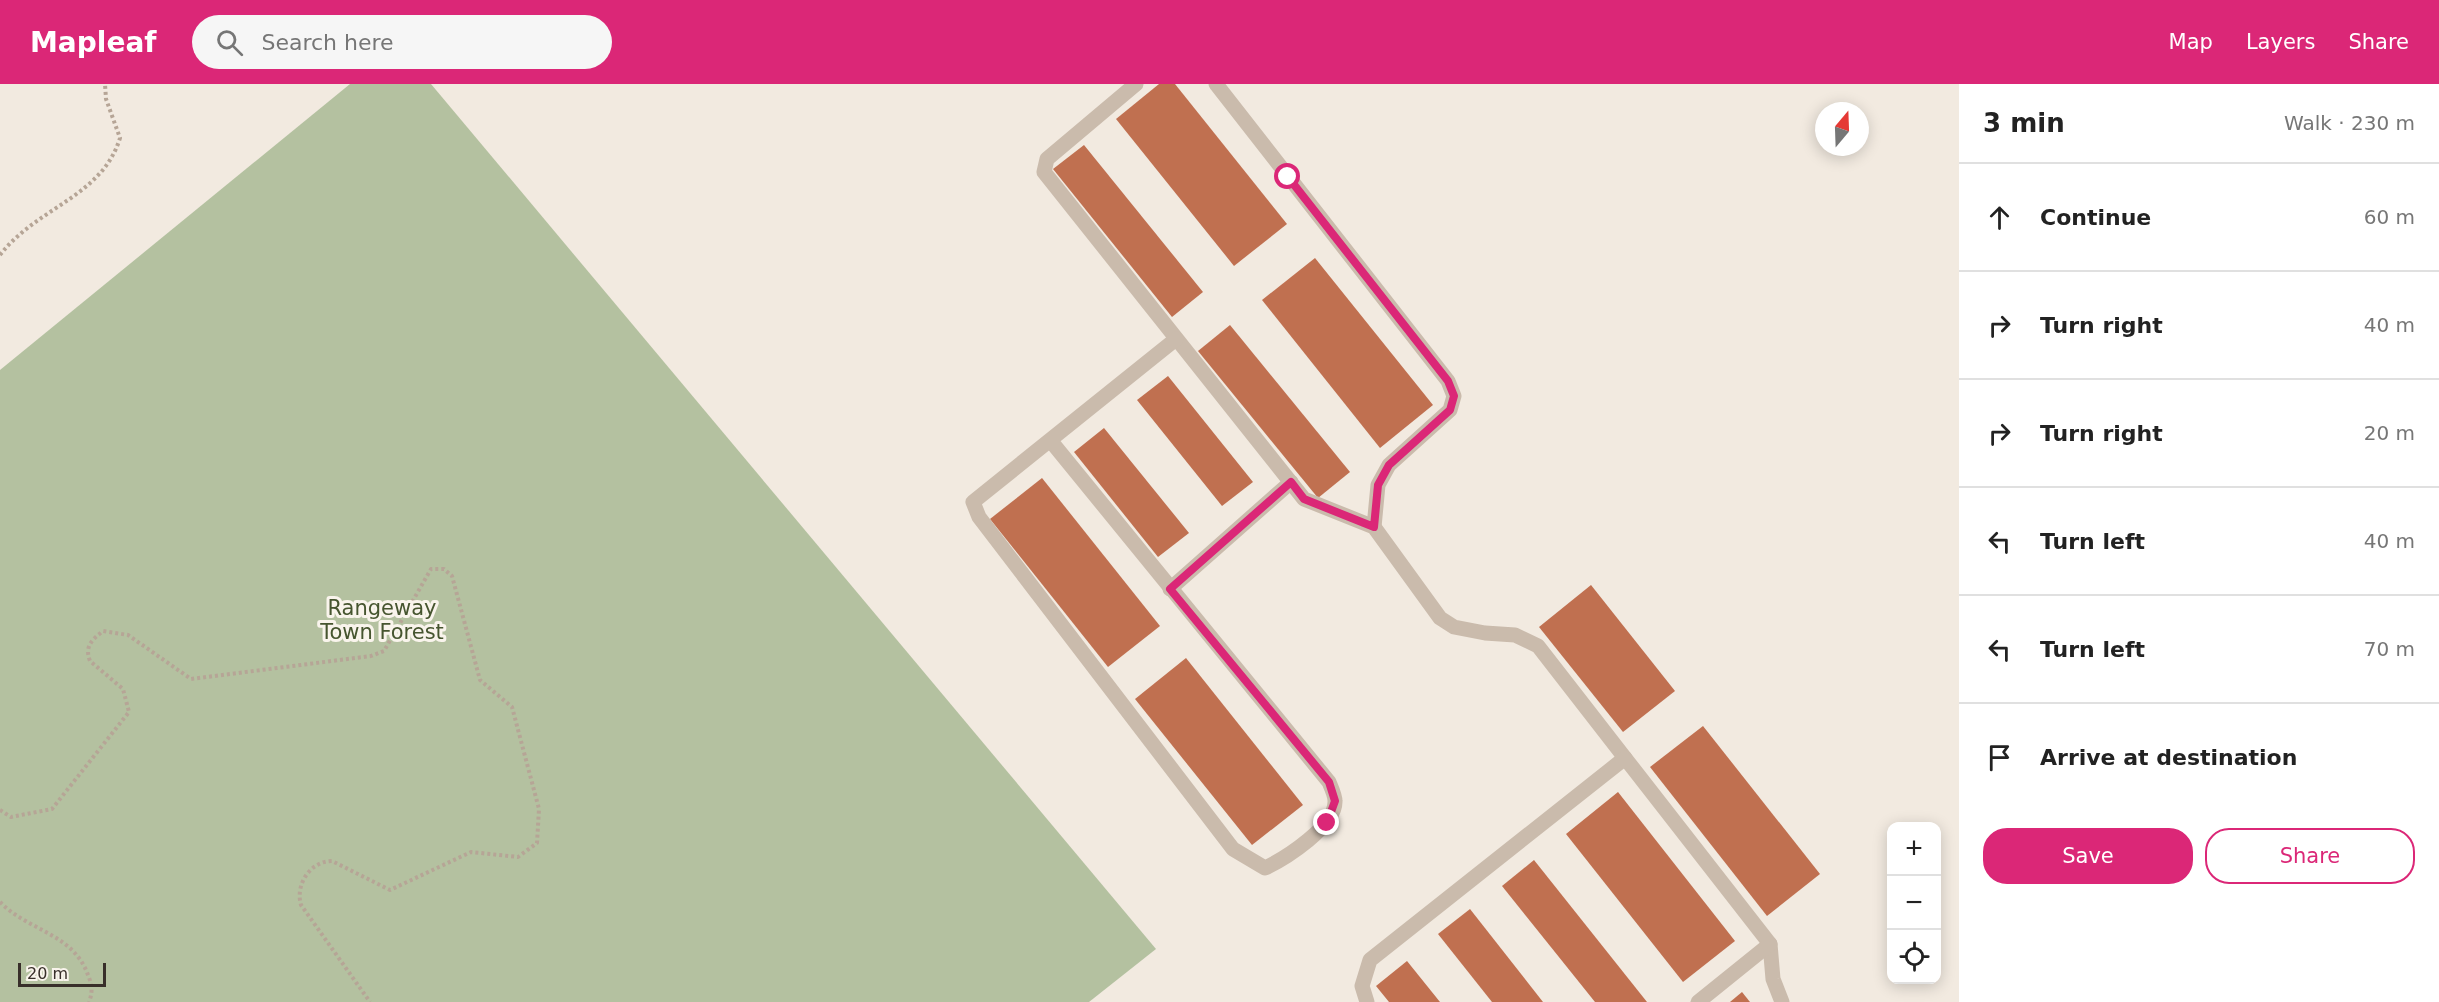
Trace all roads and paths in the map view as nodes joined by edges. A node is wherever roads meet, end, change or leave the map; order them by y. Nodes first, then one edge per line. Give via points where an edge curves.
1 (105, 84) edge
2 (1136, 84) edge
3 (1216, 84) edge
4 (0, 255) edge
5 (1176, 339) junction
6 (1050, 440) junction
7 (1291, 482) junction
8 (1374, 527) junction
9 (1170, 589) junction
10 (1626, 758) junction
11 (0, 810) edge
12 (0, 902) edge
13 (1770, 944) junction
14 (89, 1002) edge
15 (370, 1002) edge
16 (1367, 1002) edge
17 (1698, 1002) edge
18 (1782, 1002) edge

1 - 4 path via 106,99 120,138 111,160 91,184 32,223
2 - 5 lane via 1047,159 1044,172
3 - 8 lane via 1448,381 1454,396 1450,410 1389,465 1378,485
5 - 6 lane
5 - 7 lane
6 - 9 lane
6 - 9 lane via 974,502 979,517 1233,849 1264,868 1282,860 1327,823 1335,801 1329,782
7 - 8 lane via 1304,499
7 - 9 lane
8 - 10 lane via 1440,618 1454,627 1515,634 1538,646
10 - 13 lane
10 - 16 lane via 1370,960 1362,986
11 - 15 path via 11,817 52,809 129,712 123,688 88,655 91,641 103,631 128,635 191,679 371,656 384,651 431,569 444,569 452,576 480,680 512,707 539,809 537,843 518,857 471,852 390,890 332,861 325,861 305,874 298,891 301,905
12 - 14 path via 10,912 74,949 84,961 92,986
13 - 17 lane
13 - 18 lane via 1773,979

